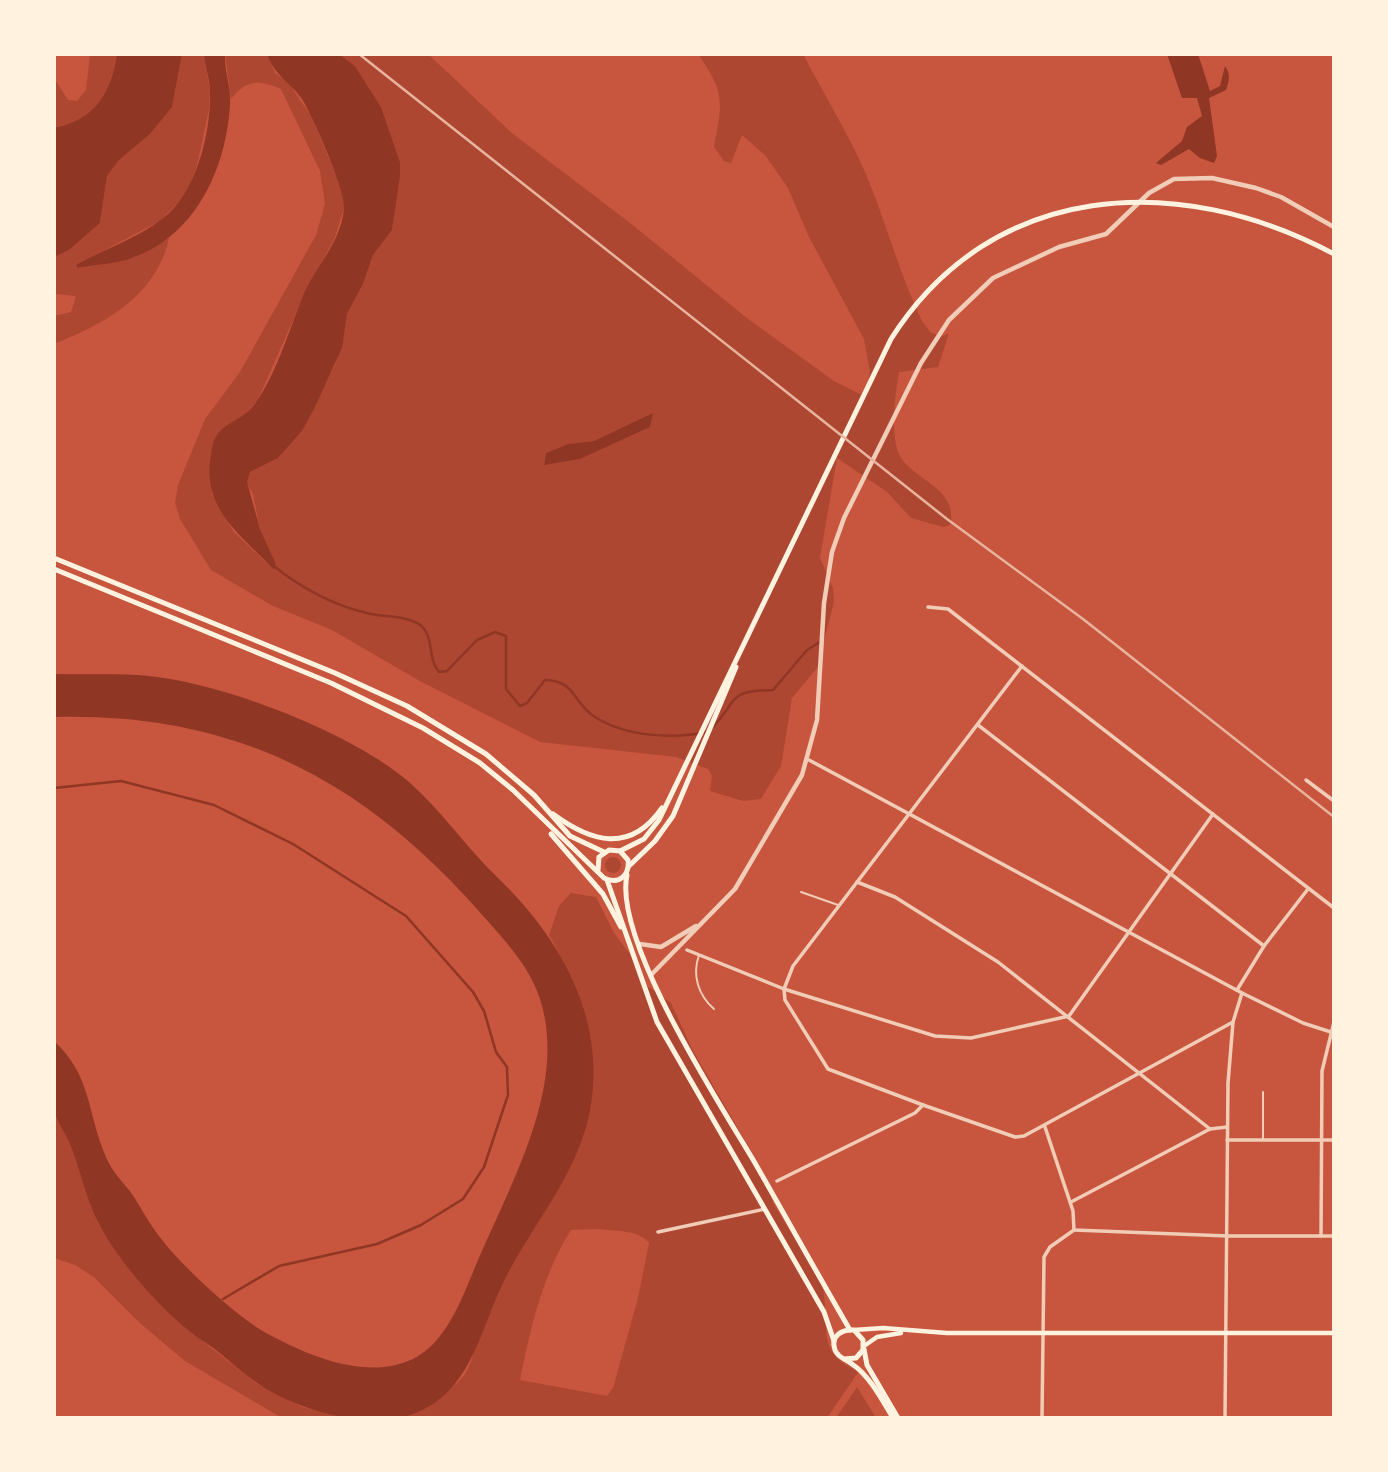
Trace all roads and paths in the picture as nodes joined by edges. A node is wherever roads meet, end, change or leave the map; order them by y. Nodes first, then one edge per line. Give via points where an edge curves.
1 (1334, 227) edge
2 (1334, 254) edge
3 (54, 558) edge
4 (54, 569) edge
5 (928, 607) dead end
6 (738, 661) junction
7 (1022, 666) junction
8 (978, 725) junction
9 (809, 760) junction
10 (1306, 780) dead end
11 (670, 797) junction
12 (1334, 801) edge
13 (549, 811) junction
14 (1213, 814) junction
15 (908, 815) junction
16 (541, 818) junction
17 (620, 851) junction
18 (604, 852) junction
19 (628, 868) junction
20 (598, 870) junction
21 (1171, 873) junction
22 (607, 880) junction
23 (858, 882) junction
24 (1308, 888) junction
25 (802, 892) dead end
26 (839, 905) junction
27 (1334, 908) edge
28 (703, 922) junction
29 (1129, 932) junction
30 (626, 936) junction
31 (640, 944) junction
32 (1264, 946) junction
33 (687, 950) dead end
34 (699, 954) junction
35 (651, 975) junction
36 (784, 989) junction
37 (1239, 991) junction
38 (714, 1009) dead end
39 (1069, 1016) junction
40 (1334, 1021) edge
41 (1233, 1022) junction
42 (1332, 1033) edge
43 (1140, 1073) junction
44 (1263, 1092) dead end
45 (923, 1105) junction
46 (1045, 1127) junction
47 (1227, 1127) junction
48 (1210, 1129) junction
49 (1227, 1140) junction
50 (1263, 1140) junction
51 (1321, 1140) junction
52 (1334, 1140) edge
53 (778, 1181) dead end
54 (1071, 1202) junction
55 (765, 1209) junction
56 (1074, 1230) junction
57 (658, 1232) dead end
58 (1228, 1236) junction
59 (1321, 1236) junction
60 (1334, 1236) edge
61 (852, 1330) junction
62 (905, 1332) junction
63 (1043, 1333) junction
64 (1227, 1333) junction
65 (1334, 1333) edge
66 (834, 1341) junction
67 (864, 1346) junction
68 (844, 1359) junction
69 (895, 1418) edge
70 (1042, 1418) edge
71 (1225, 1418) edge

1 - 9 street via 1256,188 1199,177 1166,183 1106,234 1017,265 971,297 933,342 844,518 828,569 818,713
2 - 6 highway via 1250,219 1167,202 1124,201 1081,206 1034,220 959,262 902,322 862,396
3 - 13 highway via 407,706 486,754
4 - 16 highway via 331,682 402,716 480,763
5 - 7 street via 948,609
6 - 11 highway
6 - 19 highway via 673,816
7 - 8 street
7 - 14 street
8 - 15 street
8 - 21 street
9 - 15 street
9 - 28 street via 740,881
10 - 12 street
11 - 13 highway via 645,828 613,839 582,833
11 - 17 highway via 649,834
13 - 18 highway via 570,836
14 - 21 street
14 - 24 street
15 - 23 street
15 - 29 street
16 - 20 highway
16 - 30 highway via 603,894
17 - 18 highway
17 - 19 highway
18 - 20 highway
19 - 22 highway via 619,880
19 - 31 highway via 625,894
20 - 22 highway
21 - 29 street
21 - 32 street
22 - 30 highway
23 - 26 street
23 - 39 street via 895,897 998,962
24 - 27 street
24 - 32 street
25 - 26 lane
26 - 36 street via 793,967
28 - 31 street via 660,947
28 - 35 street
29 - 37 street
29 - 39 street
30 - 55 highway via 657,1022
31 - 35 highway
32 - 37 street
33 - 34 street
34 - 36 street
34 - 38 lane via 695,969 698,987
35 - 61 highway via 673,1021
36 - 39 street via 954,1039
36 - 45 street via 790,1012 828,1069
37 - 41 street
37 - 42 street
39 - 43 street
40 - 42 street
41 - 43 street
41 - 47 street
42 - 51 street via 1322,1071
43 - 46 street
43 - 48 street
44 - 50 lane
45 - 46 street via 1014,1136
45 - 53 street via 915,1114
46 - 54 street
47 - 48 street
47 - 49 street
48 - 54 street
49 - 50 street
49 - 58 street
50 - 51 street
51 - 52 street
51 - 59 street
54 - 56 street
55 - 57 street
55 - 66 highway via 830,1324
56 - 58 street
56 - 63 street via 1044,1257
58 - 59 street
58 - 64 street
59 - 60 street
61 - 62 main road
61 - 66 highway via 840,1332
61 - 67 highway via 862,1336
62 - 63 main road
62 - 67 main road via 877,1337
63 - 64 main road
63 - 70 street
64 - 65 main road
64 - 71 street
66 - 68 highway via 836,1352
67 - 68 highway via 856,1358
67 - 69 highway via 867,1365
68 - 69 highway via 859,1369

